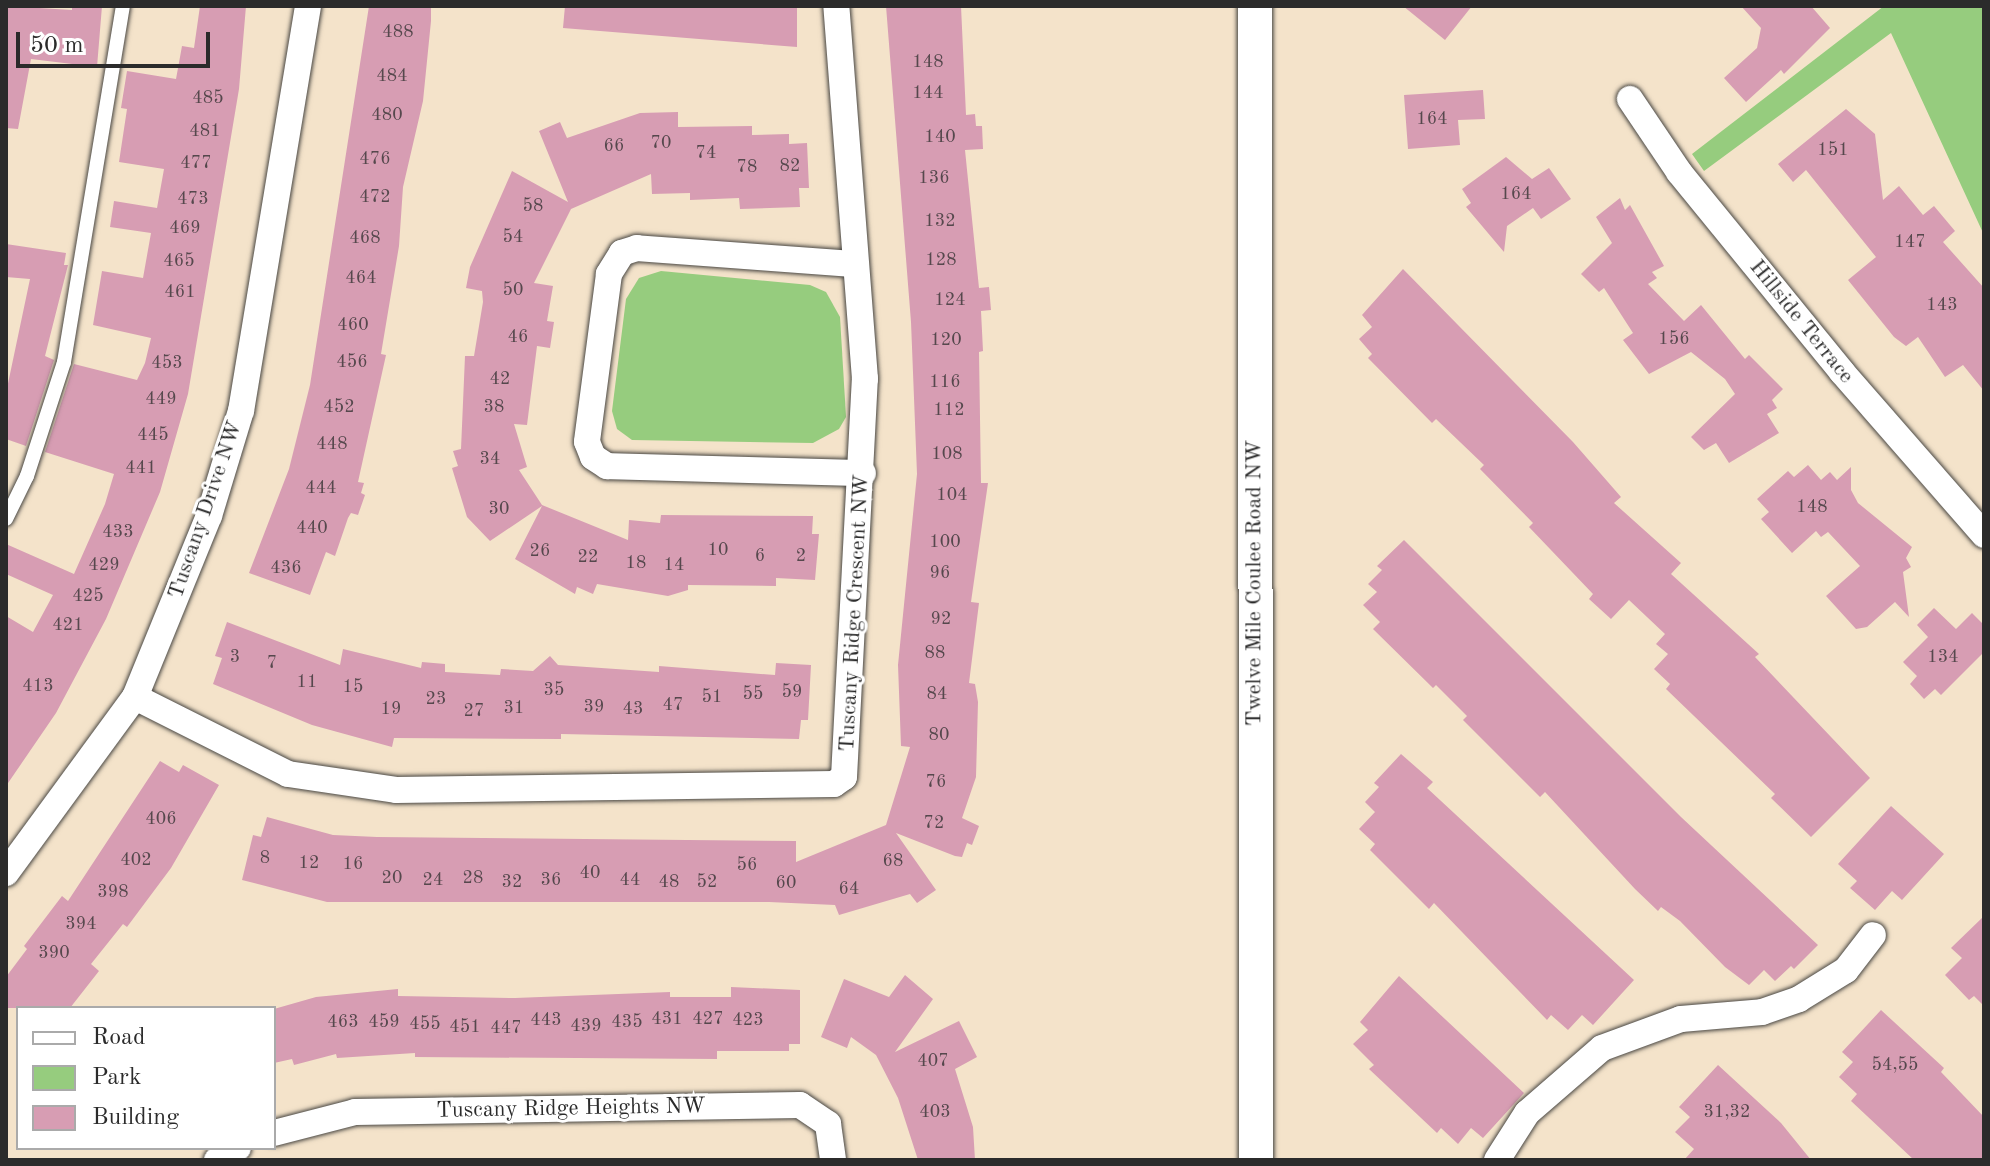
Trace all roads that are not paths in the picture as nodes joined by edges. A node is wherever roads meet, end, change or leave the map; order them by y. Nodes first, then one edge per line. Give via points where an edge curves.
1 (123, 6) edge
2 (308, 6) edge
3 (836, 6) edge
4 (1255, 6) edge
5 (1277, 6) edge
6 (1630, 99) dead end
7 (1257, 178) junction
8 (853, 264) junction
9 (863, 473) junction
10 (6, 519) edge
11 (1984, 535) edge
12 (135, 697) junction
13 (6, 873) edge
14 (1873, 935) dead end
15 (276, 1132) edge
16 (234, 1150) edge
17 (217, 1160) edge
18 (833, 1160) edge
19 (1256, 1160) edge
20 (1497, 1160) edge

1 - 10 lane via 64,362 27,476
2 - 12 street, Tuscany Drive NW via 241,411 209,516
3 - 8 street, Tuscany Ridge Crescent NW
4 - 7 street, Twelve Mile Coulee Road NW
5 - 7 street
6 - 11 street, Hillside Terrace via 1708,207
7 - 19 street, Twelve Mile Coulee Road NW
8 - 9 street, Tuscany Ridge Crescent NW via 865,379
8 - 9 street via 637,248 622,253 609,274 587,442 593,457 607,466
9 - 12 street, Tuscany Ridge Crescent NW via 847,766 844,777 834,784 396,790 288,774
12 - 13 street, Tuscany Drive NW
14 - 20 street via 1846,970 1799,999 1762,1012 1681,1019 1602,1048 1527,1113
15 - 18 street, Tuscany Ridge Heights NW via 355,1112 800,1105 828,1124
16 - 17 street

